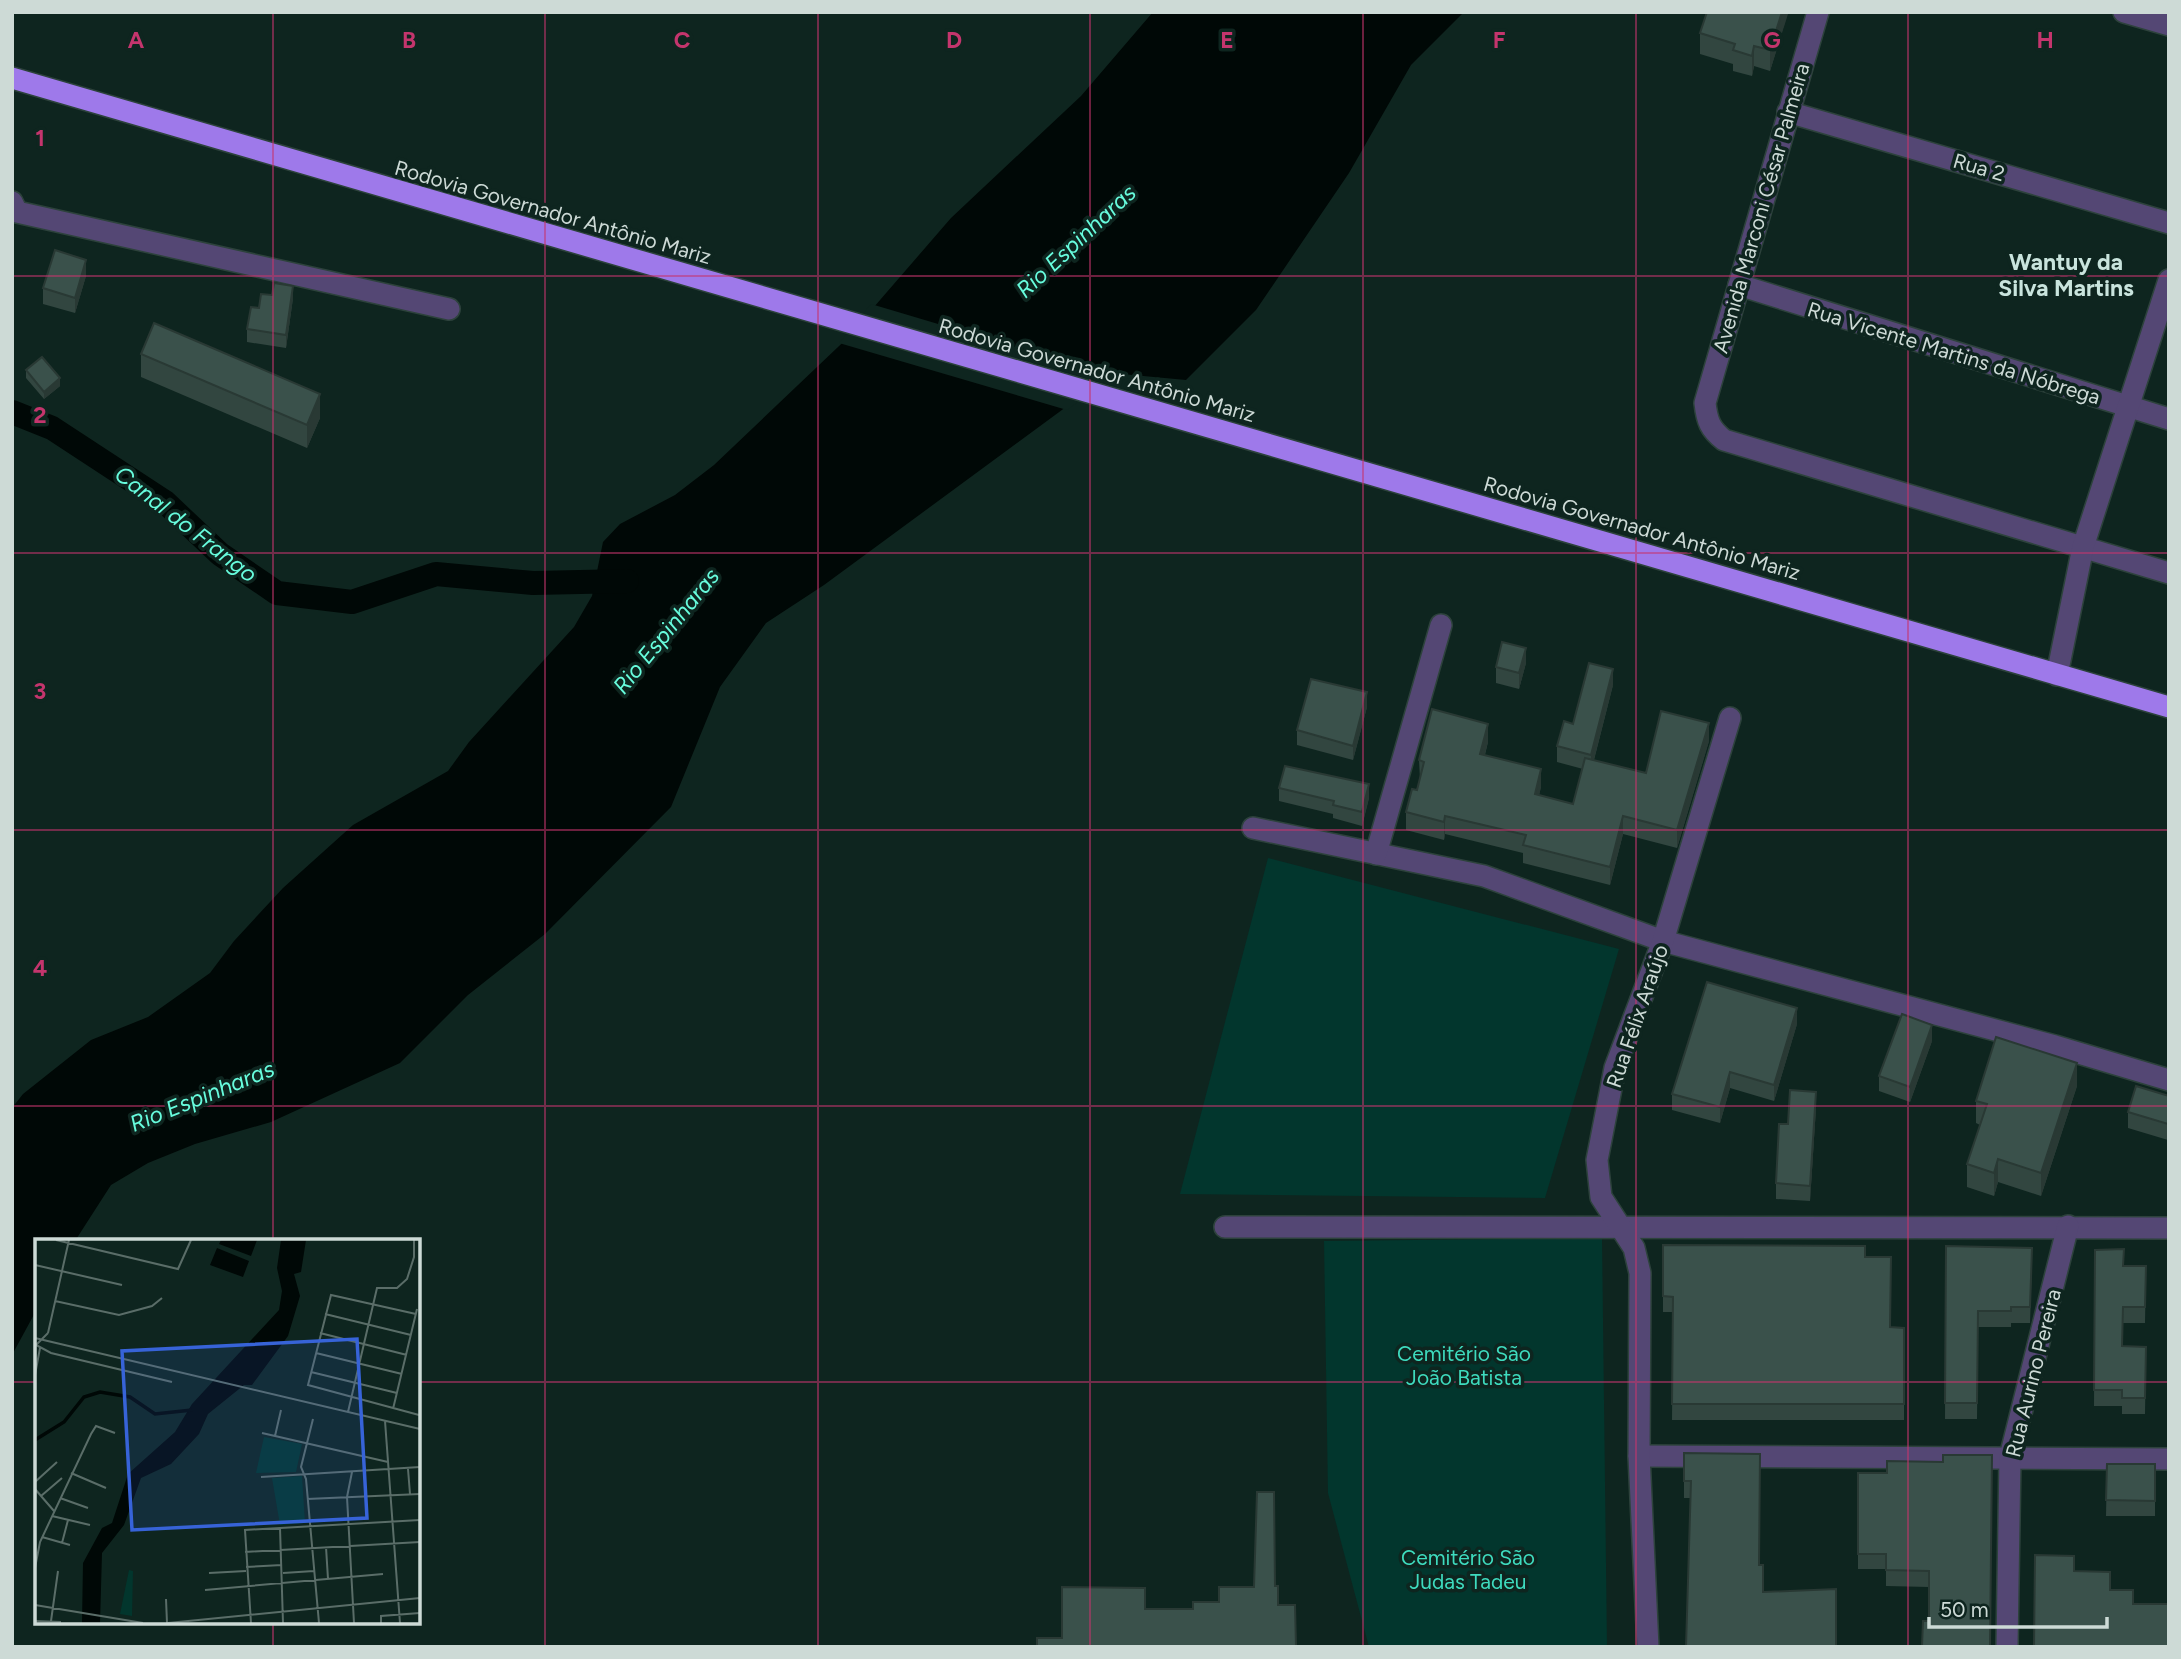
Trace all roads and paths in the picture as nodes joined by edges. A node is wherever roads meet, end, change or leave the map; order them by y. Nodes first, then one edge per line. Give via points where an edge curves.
1 (1818, 12) edge
2 (2124, 12) edge
3 (2169, 25) edge
4 (12, 78) edge
5 (1788, 112) junction
6 (12, 202) edge
7 (2169, 223) edge
8 (2169, 281) edge
9 (1739, 285) junction
10 (449, 309) dead end
11 (2129, 408) junction
12 (2169, 419) edge
13 (2083, 547) junction
14 (2169, 573) edge
15 (1441, 625) dead end
16 (2057, 675) junction
17 (2169, 708) edge
18 (1730, 718) dead end
19 (1253, 828) dead end
20 (1376, 854) junction
21 (1663, 941) junction
22 (2169, 1080) edge
23 (2068, 1226) junction
24 (1225, 1227) dead end
25 (1622, 1227) junction
26 (2169, 1227) edge
27 (1639, 1456) junction
28 (2010, 1457) junction
29 (2169, 1459) edge
30 (1648, 1647) edge
31 (2007, 1647) edge

1 - 5 street, Avenida Marconi César Palmeira
2 - 3 street
4 - 16 highway, Rodovia Governador Antônio Mariz
5 - 7 street, Rua 2
5 - 9 street, Avenida Marconi César Palmeira
6 - 10 street via 17,212
8 - 11 street
9 - 11 street, Rua Vicente Martins da Nóbrega
9 - 13 street, Avenida Marconi César Palmeira via 1705,403 1707,421 1724,440
11 - 12 street, Rua Vicente Martins da Nóbrega
11 - 13 street
13 - 14 street
13 - 16 street
15 - 20 street
16 - 17 highway, Rodovia Governador Antônio Mariz
18 - 21 street, Rua Félix Araújo
19 - 20 street
20 - 21 street via 1484,876
21 - 22 street
21 - 25 street, Rua Félix Araújo via 1615,1068 1597,1160 1601,1197
23 - 25 street
23 - 26 street
23 - 28 street, Rua Aurino Pereira
24 - 25 street
25 - 27 street, Rua Félix Araújo via 1634,1248 1640,1273
27 - 28 street
27 - 30 street, Rua Félix Araújo
28 - 29 street
28 - 31 street, Rua Aurino Pereira

